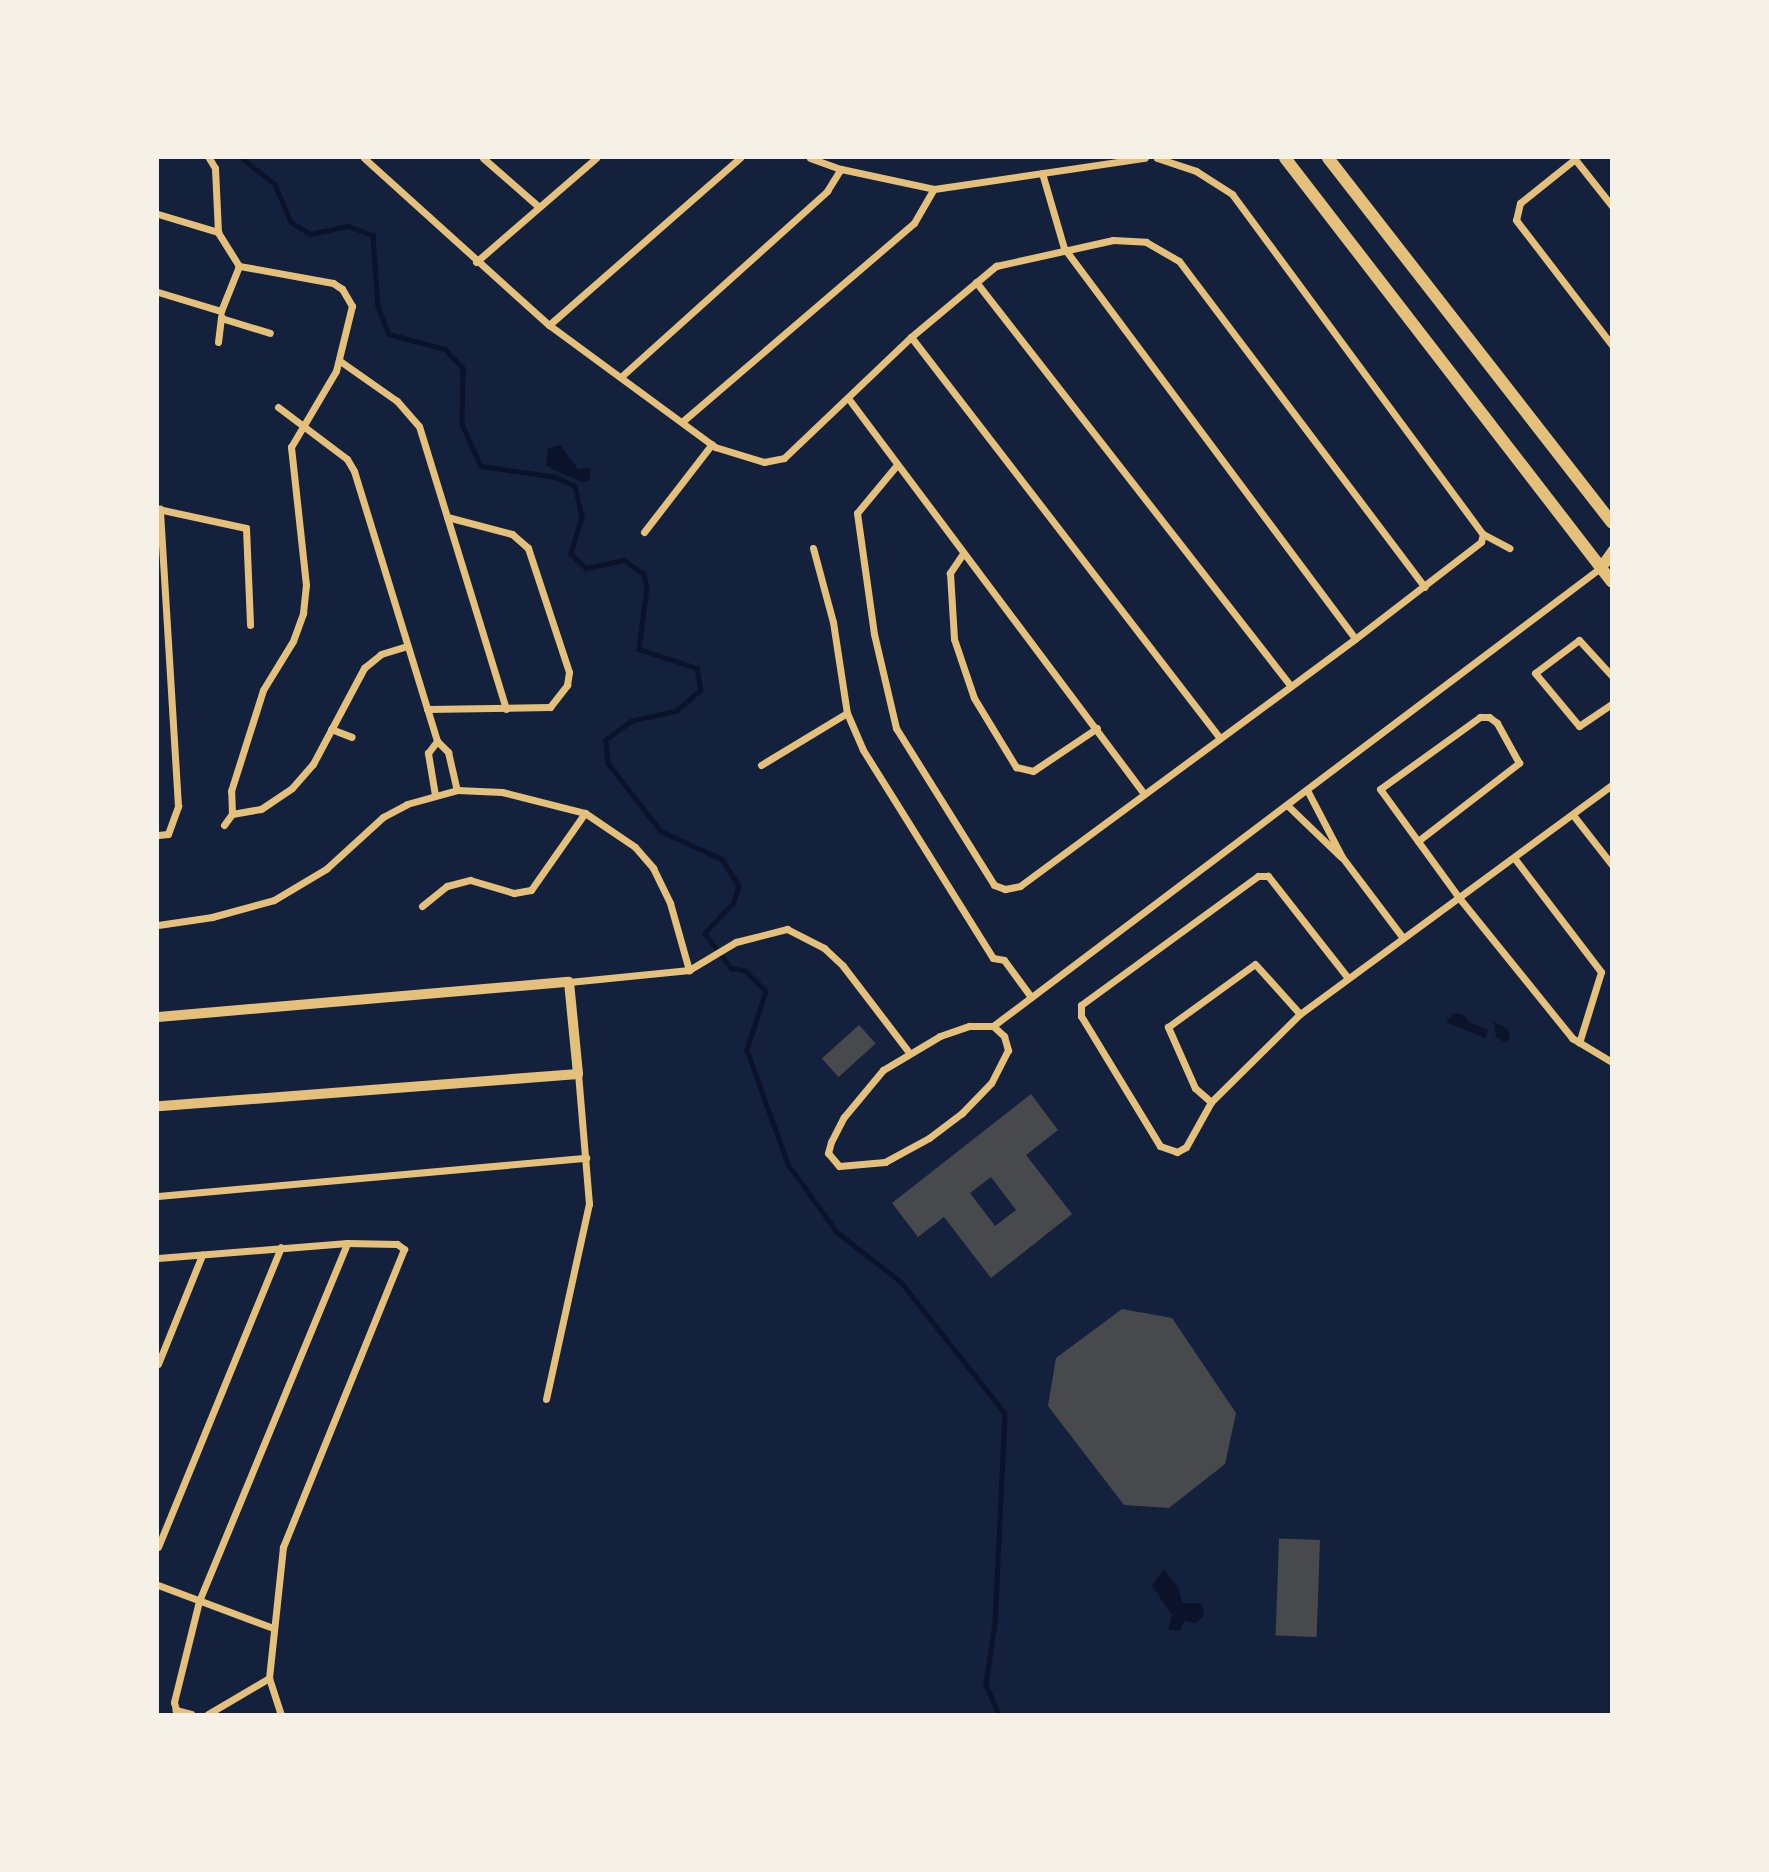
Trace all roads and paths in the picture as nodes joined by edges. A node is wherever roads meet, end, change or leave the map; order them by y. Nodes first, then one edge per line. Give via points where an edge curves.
1 (209, 158) edge
2 (364, 158) edge
3 (483, 158) edge
4 (596, 158) edge
5 (740, 158) edge
6 (810, 158) edge
7 (1145, 158) edge
8 (1157, 158) edge
9 (1285, 158) edge
10 (1328, 158) edge
11 (1575, 158) edge
12 (841, 170) junction
13 (1042, 173) junction
14 (934, 190) junction
15 (1612, 206) edge
16 (538, 207) junction
17 (158, 214) edge
18 (218, 232) junction
19 (1064, 248) junction
20 (476, 262) junction
21 (239, 266) junction
22 (976, 282) junction
23 (158, 292) edge
24 (221, 315) junction
25 (550, 325) junction
26 (270, 333) dead end
27 (912, 337) junction
28 (218, 342) dead end
29 (1612, 345) edge
30 (340, 361) junction
31 (623, 375) junction
32 (848, 398) junction
33 (278, 407) dead end
34 (683, 421) junction
35 (301, 425) junction
36 (712, 444) junction
37 (896, 466) junction
38 (159, 509) edge
39 (447, 517) junction
40 (1612, 523) edge
41 (644, 532) dead end
42 (1483, 534) junction
43 (813, 548) dead end
44 (1509, 548) dead end
45 (1612, 548) edge
46 (962, 555) junction
47 (1612, 559) edge
48 (1599, 567) junction
49 (1612, 582) edge
50 (1425, 587) junction
51 (250, 625) dead end
52 (1355, 639) junction
53 (407, 646) junction
54 (1612, 676) edge
55 (1290, 685) junction
56 (1612, 704) edge
57 (428, 709) junction
58 (506, 709) junction
59 (848, 713) junction
60 (1097, 728) junction
61 (331, 729) junction
62 (352, 737) dead end
63 (1219, 737) junction
64 (437, 741) junction
65 (761, 765) dead end
66 (1612, 785) edge
67 (457, 790) junction
68 (1307, 790) junction
69 (1144, 794) junction
70 (435, 795) junction
71 (1287, 805) junction
72 (585, 813) junction
73 (232, 814) junction
74 (1573, 815) junction
75 (224, 825) dead end
76 (158, 835) edge
77 (1418, 841) junction
78 (1342, 857) junction
79 (1515, 859) junction
80 (1612, 865) edge
81 (1460, 899) junction
82 (422, 906) dead end
83 (158, 925) edge
84 (1403, 938) junction
85 (689, 970) junction
86 (1348, 978) junction
87 (569, 982) junction
88 (1031, 997) junction
89 (1300, 1014) junction
90 (158, 1017) edge
91 (993, 1026) junction
92 (1579, 1043) junction
93 (908, 1051) junction
94 (1612, 1062) edge
95 (578, 1074) junction
96 (1211, 1102) junction
97 (158, 1106) edge
98 (586, 1158) junction
99 (158, 1196) edge
100 (347, 1243) junction
101 (281, 1247) junction
102 (202, 1255) junction
103 (158, 1258) edge
104 (158, 1364) edge
105 (546, 1399) dead end
106 (158, 1547) edge
107 (158, 1585) edge
108 (199, 1601) junction
109 (272, 1628) junction
110 (270, 1678) junction
111 (191, 1714) edge
112 (208, 1714) edge
113 (281, 1714) edge

1 - 18 street via 215,168
2 - 20 street
3 - 16 street
4 - 16 street
5 - 25 street
6 - 12 street
7 - 13 street
8 - 42 street via 1196,171 1232,194
9 - 48 main road
10 - 40 main road
11 - 15 street
11 - 29 street via 1520,203 1516,220
12 - 14 street
12 - 31 street via 827,191
13 - 14 street
13 - 19 street
14 - 34 street via 914,223
16 - 20 street
17 - 18 street
18 - 21 street
19 - 22 street via 996,266
19 - 50 street via 1113,240 1146,242 1179,261
19 - 52 street
20 - 25 street
21 - 24 street
21 - 30 street via 333,282 342,289 352,306
22 - 27 street
22 - 55 street
23 - 24 street
24 - 26 street
24 - 28 street
25 - 31 street
27 - 32 street
27 - 63 street
30 - 35 street
30 - 39 street via 411,414 425,441
31 - 34 street
32 - 36 street via 784,458 764,462
32 - 37 street
33 - 35 street
34 - 36 street
35 - 53 street via 347,459 354,471
35 - 73 street via 290,458 306,585 303,613 293,641 264,690 231,791
36 - 41 street
37 - 46 street
37 - 69 street via 857,513 874,634 896,728 994,885 1020,886
38 - 51 street via 246,528
38 - 76 street via 178,806 168,834
39 - 58 street
39 - 58 street via 512,534 528,548 559,639 569,672 559,697 550,708
42 - 44 street
42 - 50 street via 1481,542
43 - 59 street via 833,622
45 - 48 street
46 - 60 street
46 - 60 street via 950,573 954,639 974,698 1016,767 1033,771
47 - 48 street
48 - 49 main road
48 - 68 street
50 - 52 street
52 - 55 street
53 - 57 street
53 - 61 street via 381,654 363,668
54 - 56 street via 1579,640 1535,673 1579,726
55 - 63 street
57 - 58 street
57 - 64 street
59 - 65 street
59 - 88 street via 864,752 993,958 1004,960
60 - 69 street
61 - 62 street
61 - 73 street via 313,764 292,788 261,809
63 - 69 street
64 - 67 street via 448,752
64 - 70 street via 428,753
66 - 74 street
67 - 70 street
67 - 72 street via 534,797
68 - 71 street
68 - 78 street
70 - 83 street via 383,817 326,869 274,900 212,917
71 - 78 street
71 - 88 street
72 - 82 street via 531,890 514,893 470,880 447,886
72 - 85 street via 620,833 653,868 670,903
73 - 75 street
74 - 79 street
74 - 80 street
77 - 77 street via 1519,763 1489,717 1480,717 1380,789
77 - 81 street
78 - 84 street
79 - 81 street
79 - 92 street via 1601,972
81 - 84 street
81 - 92 street
84 - 86 street
85 - 87 street
85 - 93 street via 736,942 787,929 824,948 843,966
86 - 89 street
86 - 96 street via 1268,876 1258,876 1082,1005 1081,1016 1160,1146 1177,1152 1186,1147
87 - 90 street
87 - 95 street
88 - 91 street
89 - 96 street
89 - 96 street via 1255,964 1168,1027 1195,1088
91 - 93 street via 970,1026
91 - 93 street via 1004,1036 1008,1050 991,1083 929,1138 885,1162 839,1166 828,1153 844,1117 864,1089
92 - 94 street
95 - 97 street
95 - 98 street
98 - 99 street
98 - 105 street via 589,1204
100 - 101 street
100 - 108 street
100 - 109 street via 397,1244 404,1249 283,1547
101 - 102 street
101 - 106 street
102 - 103 street
102 - 104 street
107 - 108 street
108 - 109 street
108 - 111 street via 174,1702 176,1710
109 - 110 street
110 - 112 street
110 - 113 street

